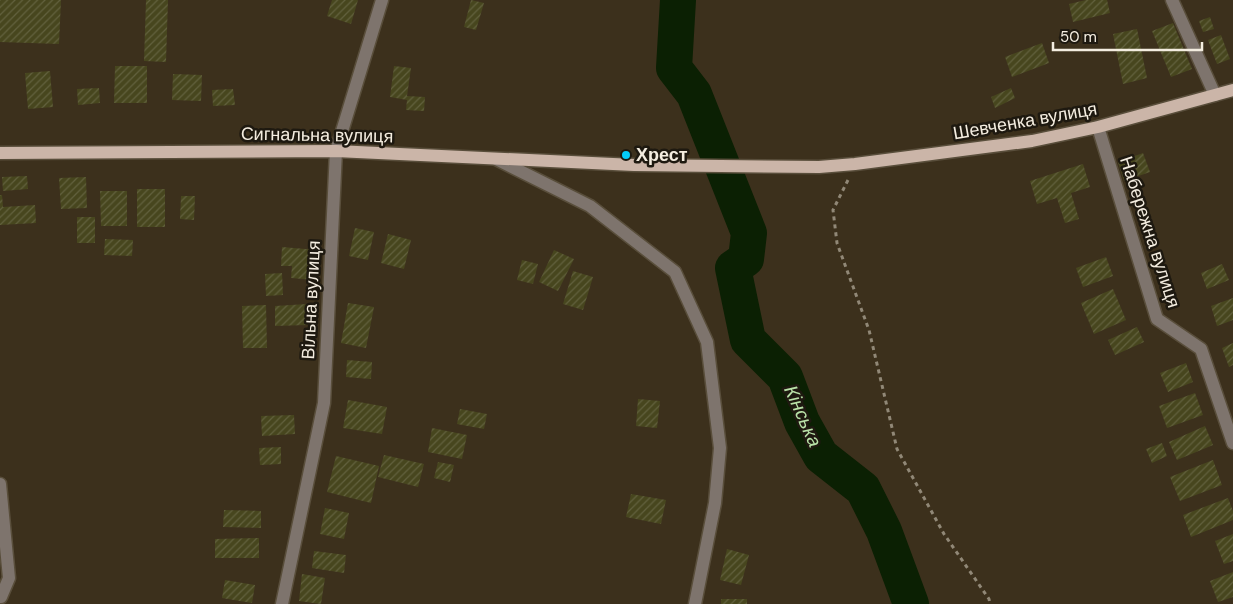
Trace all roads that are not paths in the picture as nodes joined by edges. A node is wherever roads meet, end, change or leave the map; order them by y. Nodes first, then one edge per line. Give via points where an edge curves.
1 (382, 0) edge
2 (1172, 0) edge
3 (1233, 90) edge
4 (1215, 95) junction
5 (1098, 127) junction
6 (336, 151) junction
7 (0, 153) edge
8 (496, 159) junction
9 (634, 165) joint
10 (1233, 443) edge
11 (0, 484) edge
12 (0, 597) edge
13 (282, 604) edge
14 (696, 604) edge

1 - 6 street, Вільна вулиця
2 - 4 street
3 - 4 main road, Шевченка вулиця
4 - 5 main road, Шевченка вулиця
5 - 9 main road, Шевченка вулиця via 1032,141 819,167
5 - 10 street, Набережна вулиця via 1157,319 1202,349
6 - 7 main road, Сигнальна вулиця
6 - 8 main road, Сигнальна вулиця
6 - 13 street, Вільна вулиця via 324,403
8 - 9 main road, Сигнальна вулиця
8 - 14 street via 590,206 675,272 707,342 720,448 715,503
11 - 12 street via 9,578

